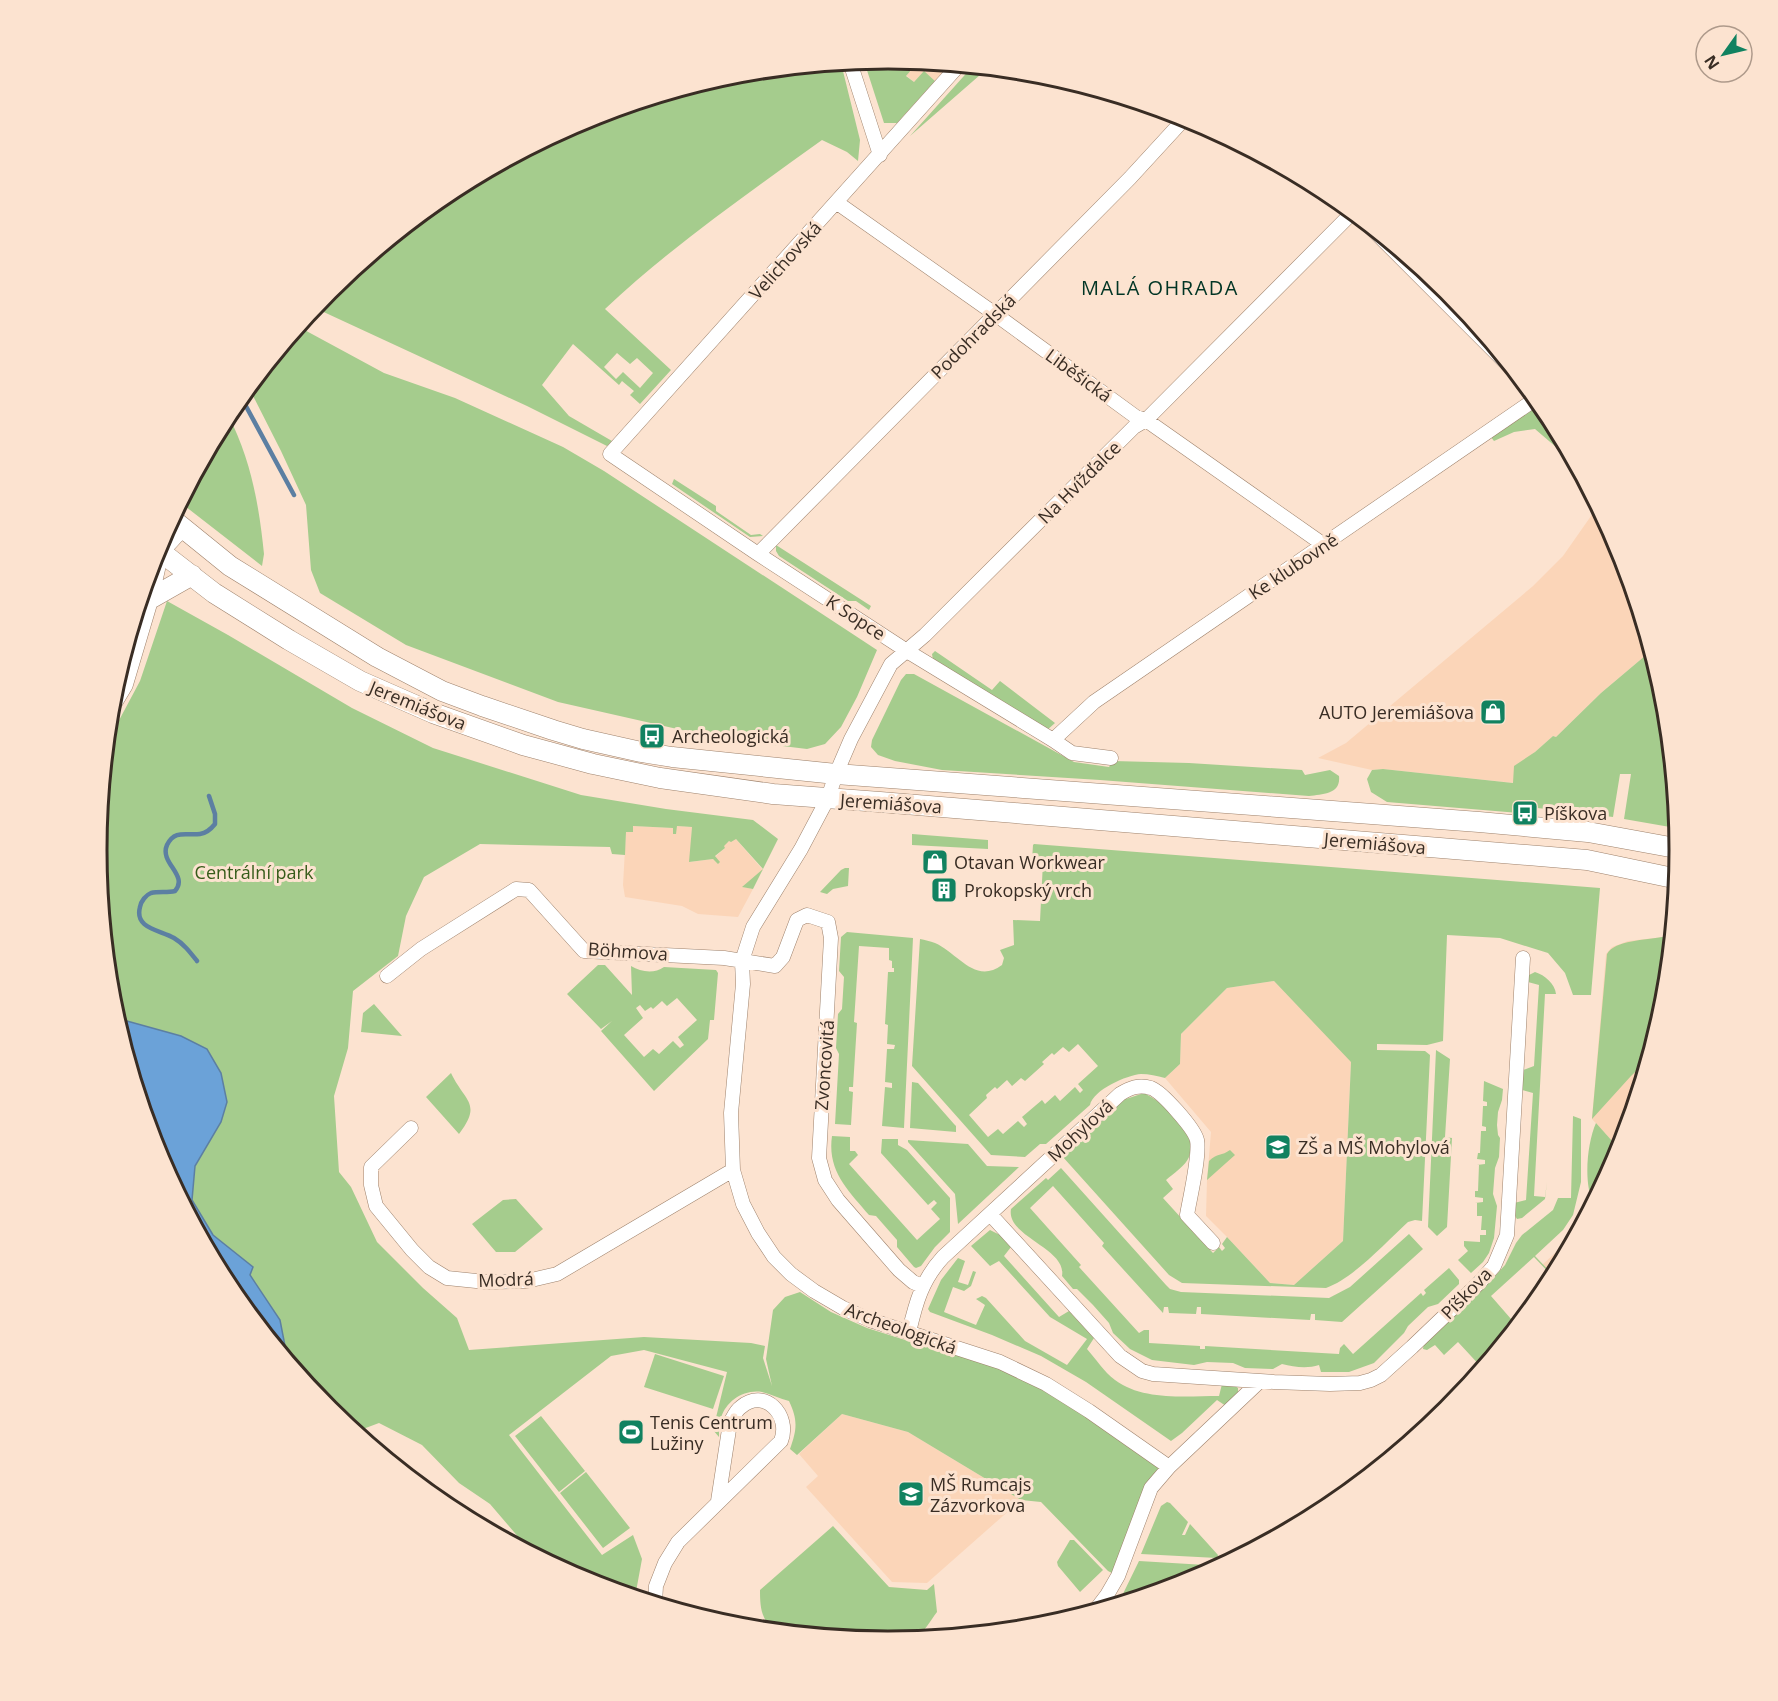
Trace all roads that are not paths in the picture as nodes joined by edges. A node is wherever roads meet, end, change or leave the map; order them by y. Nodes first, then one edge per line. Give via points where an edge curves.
1 (853, 70) edge
2 (953, 72) edge
3 (1179, 125) edge
4 (880, 154) junction
5 (836, 202) junction
6 (1347, 218) edge
7 (1436, 293) edge
8 (1452, 308) edge
9 (995, 314) junction
10 (1530, 403) edge
11 (1146, 420) junction
12 (610, 454) joint
13 (179, 525) edge
14 (1324, 545) junction
15 (758, 554) junction
16 (165, 555) edge
17 (192, 575) junction
18 (148, 600) edge
19 (907, 651) junction
20 (1053, 740) junction
21 (1111, 758) dead end
22 (836, 774) junction
23 (828, 798) junction
24 (1670, 847) edge
25 (1669, 877) edge
26 (1523, 958) dead end
27 (742, 961) junction
28 (387, 976) dead end
29 (411, 1128) dead end
30 (734, 1170) junction
31 (990, 1214) junction
32 (1213, 1243) dead end
33 (922, 1286) junction
34 (909, 1332) junction
35 (1260, 1381) junction
36 (1169, 1467) junction
37 (718, 1501) junction
38 (655, 1596) edge
39 (1102, 1602) edge

1 - 4 street
2 - 4 street, Velichovská
3 - 9 street, Podohradská
4 - 5 street, Velichovská
5 - 9 street, Liběšická
5 - 12 street, Velichovská
6 - 11 street, Na Hvížďalce
7 - 8 street
9 - 11 street, Liběšická via 1136,417
9 - 15 street, Podohradská
10 - 14 street, Ke klubovně
11 - 14 street, Liběšická
11 - 19 street, Na Hvížďalce via 1134,427
12 - 15 street, K Sopce
13 - 22 main road, Jeremiášova via 230,566 377,657 462,699 583,739 672,757
14 - 20 street, Ke klubovně via 1094,702
15 - 19 street, K Sopce
16 - 17 main road, Jeremiášova
17 - 18 main road
17 - 23 main road, Jeremiášova via 214,593 360,681 433,713 523,745 660,778
19 - 20 street, K Sopce
19 - 22 street, Na Hvížďalce via 891,664
20 - 21 street, K Sopce via 1072,753
22 - 23 street, Archeologická
22 - 24 main road, Jeremiášova via 1479,822 1588,832
23 - 25 main road, Jeremiášova via 1587,860
23 - 27 street, Archeologická via 753,927
26 - 35 street, Píškova via 1507,1235 1494,1266 1412,1347 1371,1380 1330,1384
27 - 28 street, Böhmova via 584,951 529,890 516,889 421,949
27 - 30 street, Archeologická via 732,1113
27 - 33 street, Zvoncovitá via 775,966 783,957 797,920 807,915 828,922 830,949 819,1158 825,1180 838,1200 899,1270
29 - 30 street, Modrá via 371,1167 370,1185 376,1206 412,1250 429,1268 447,1278 527,1281 557,1274
30 - 34 street, Archeologická via 743,1204 758,1233 790,1274 843,1308
31 - 32 street, Mohylová via 1120,1094 1141,1086 1158,1092 1195,1134 1197,1149 1187,1215
31 - 33 street, Mohylová via 943,1257
31 - 35 street, Píškova via 1133,1366 1152,1374
33 - 34 street, Mohylová
34 - 36 street, Archeologická via 1000,1362 1046,1384
35 - 36 street
36 - 39 street via 1151,1488 1118,1576
37 - 37 street via 781,1441 783,1422 770,1404 748,1402 730,1423
37 - 38 street via 678,1542 665,1563

